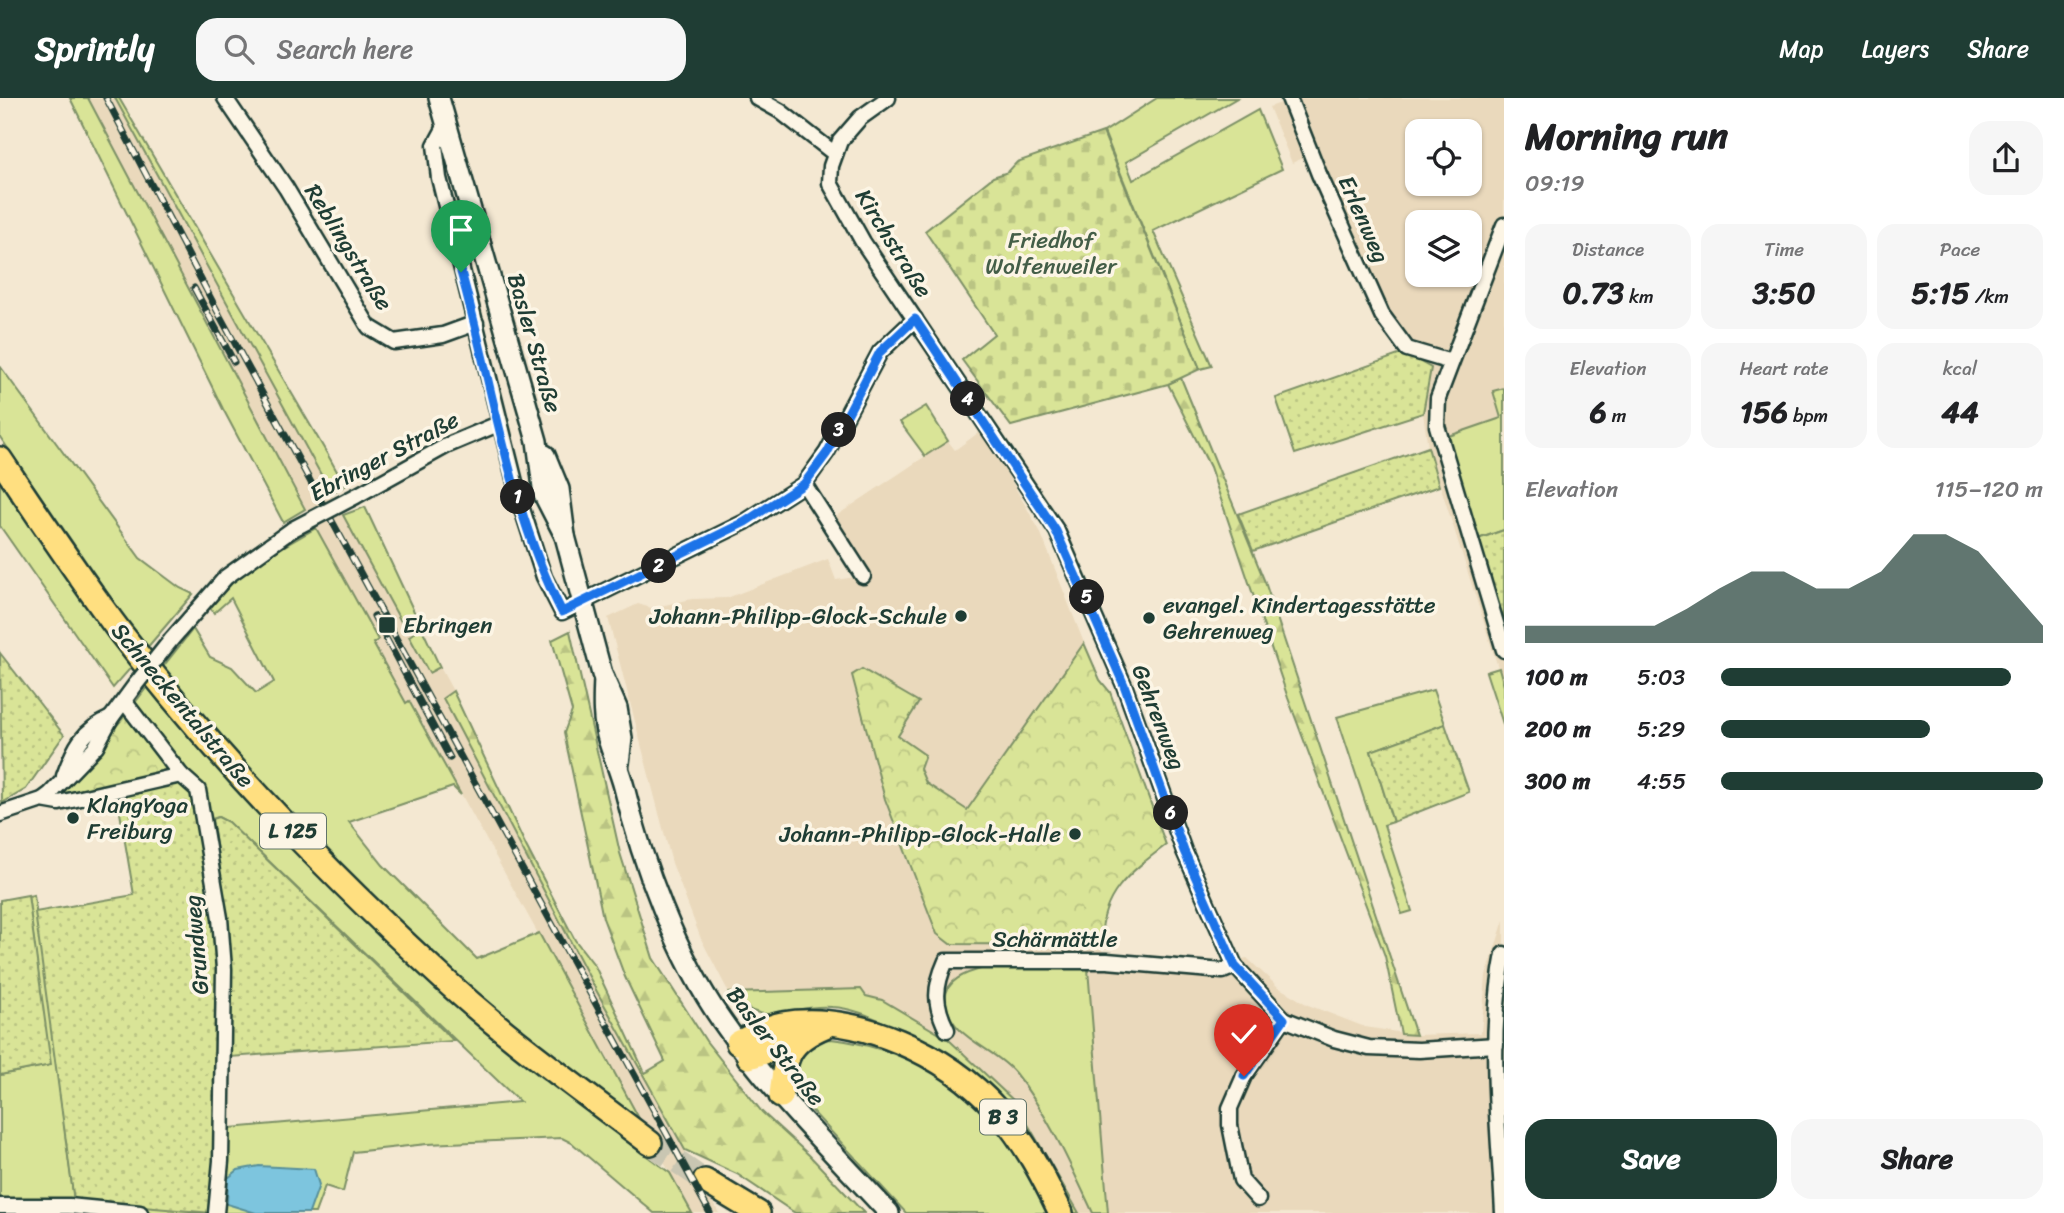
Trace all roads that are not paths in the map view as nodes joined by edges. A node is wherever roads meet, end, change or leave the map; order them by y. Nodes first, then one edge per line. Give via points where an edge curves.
1 (225, 98) edge
2 (439, 98) edge
3 (757, 98) edge
4 (888, 98) edge
5 (1289, 98) edge
6 (447, 123) junction
7 (835, 154) junction
8 (1504, 225) edge
9 (915, 319) junction
10 (476, 323) junction
11 (1451, 362) junction
12 (498, 424) junction
13 (0, 458) edge
14 (804, 484) junction
15 (863, 576) dead end
16 (582, 603) junction
17 (1504, 650) edge
18 (124, 701) junction
19 (181, 775) junction
20 (42, 800) junction
21 (0, 814) edge
22 (1504, 954) edge
23 (1235, 966) junction
24 (1284, 1019) junction
25 (828, 1025) junction
26 (947, 1030) dead end
27 (796, 1042) junction
28 (1496, 1045) junction
29 (743, 1050) junction
30 (781, 1096) junction
31 (650, 1143) tunnel mouth
32 (705, 1181) tunnel mouth
33 (1258, 1199) dead end
34 (0, 1206) edge
35 (140, 1213) edge
36 (216, 1213) edge
37 (758, 1213) edge
38 (889, 1213) edge
39 (1061, 1213) edge
40 (1503, 1213) edge

1 - 10 street, Reblingstraße via 286,188 369,327 394,342 443,335
2 - 6 main road, Basler Straße
3 - 7 street
4 - 7 street, Kirchstraße via 860,117
5 - 11 street, Erlenweg via 1382,315 1407,348
6 - 10 street via 435,145 436,159
6 - 16 main road, Basler Straße via 537,441 544,495 565,536
7 - 9 street, Kirchstraße via 830,183
8 - 11 street
9 - 14 street, Kirchstraße via 880,352 827,453
9 - 23 street, Gehrenweg via 1056,531 1124,685 1184,851
10 - 12 street
11 - 17 street via 1438,398 1437,426
12 - 16 street via 544,577 562,612
12 - 18 street, Ebringer Straße, bridge via 448,445 293,529 226,577
13 - 31 main road, Schneckentalstraße / L 125 via 121,633 279,817 437,973 520,1044
14 - 15 street
14 - 16 street, Kirchstraße via 745,522
16 - 29 main road, Basler Straße via 617,708 622,738 619,768 644,858 706,997
18 - 19 street, Grundweg
18 - 20 street, Ebringer Straße via 111,719 82,736 64,776
19 - 20 street via 59,803
19 - 36 street, Grundweg via 198,790 220,918 224,969 222,1151
20 - 21 street
22 - 28 street via 1496,1001
23 - 24 street, Gehrenweg
23 - 26 street, Schärmättle via 1223,971 1107,961 946,961 939,977 936,1008
24 - 28 street, Gehrenweg via 1369,1048
24 - 33 street via 1244,1076 1230,1108 1241,1180
25 - 27 main road
25 - 29 main road, B 3 via 780,1024
25 - 39 main road, B 3 via 885,1037 934,1060 970,1084 1024,1145
27 - 29 main road
27 - 30 main road via 786,1057
28 - 40 street
29 - 30 main road, Basler Straße
30 - 38 main road, Basler Straße
32 - 37 main road
34 - 35 street

